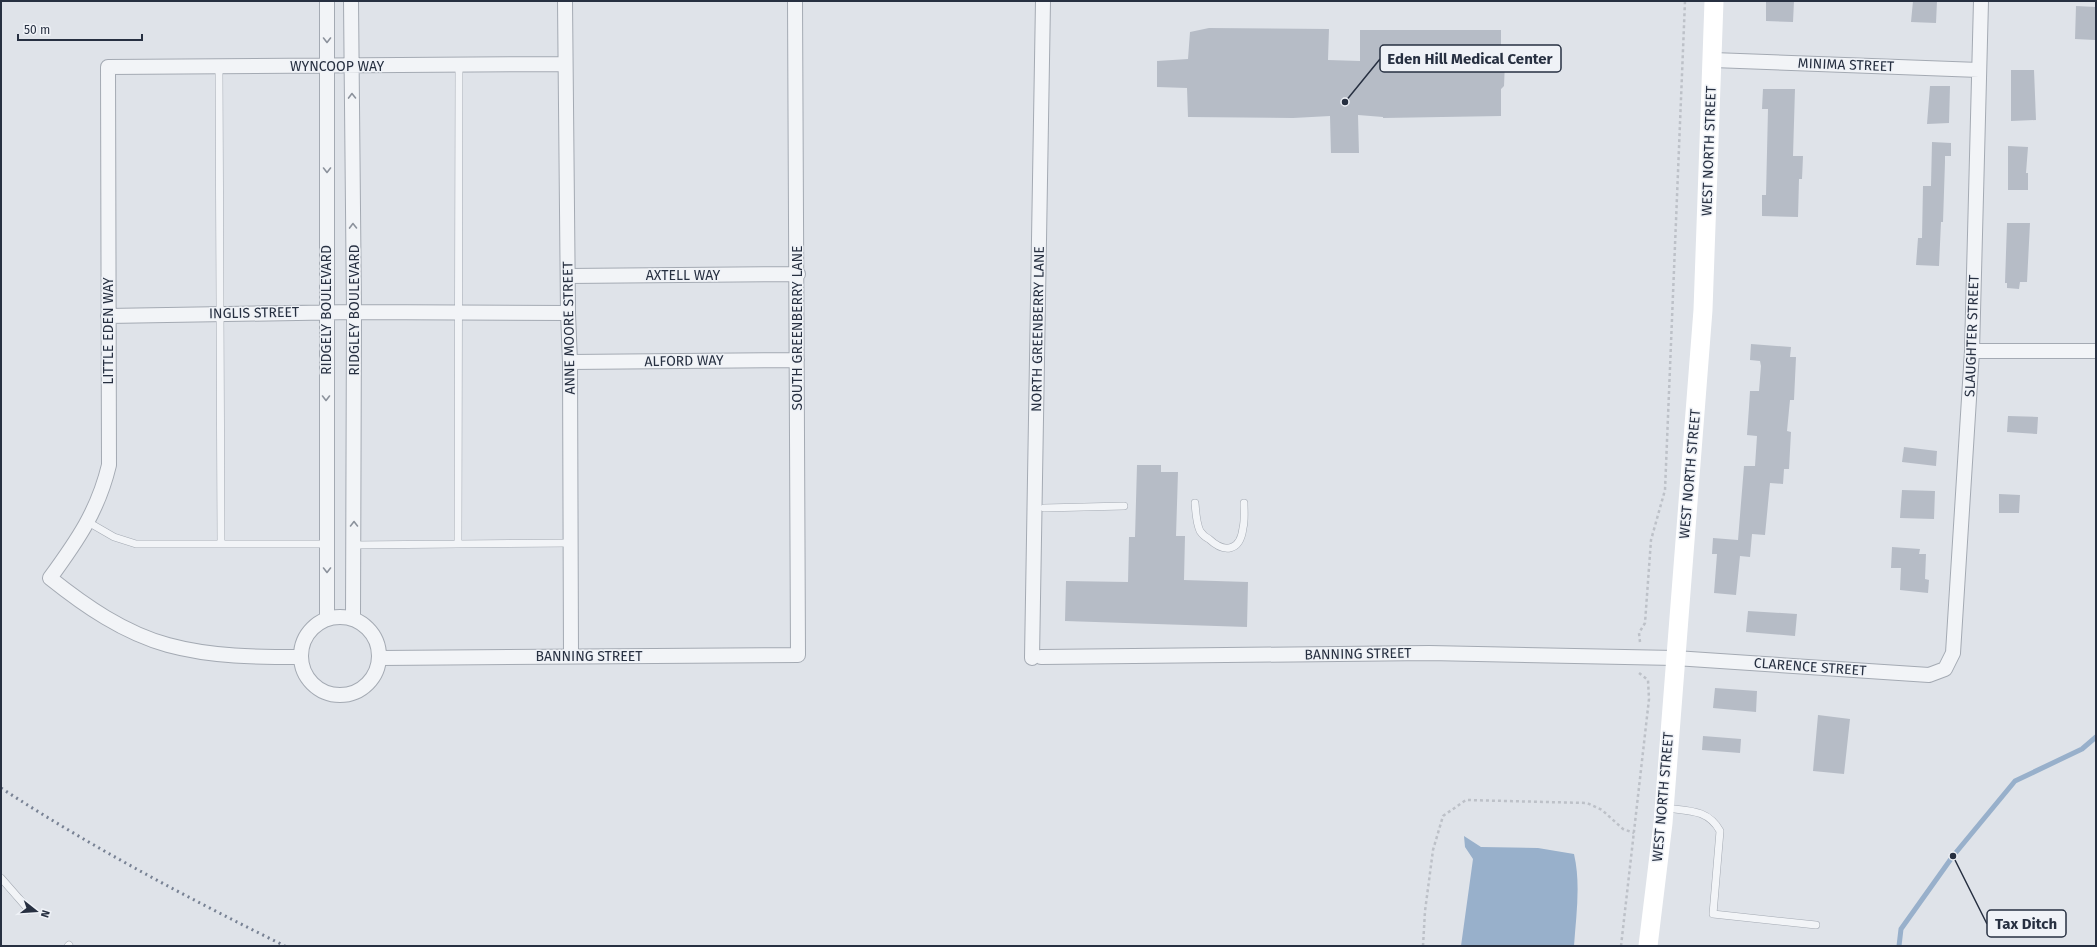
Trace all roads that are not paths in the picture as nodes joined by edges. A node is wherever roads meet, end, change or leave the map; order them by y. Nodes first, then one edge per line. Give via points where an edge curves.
1 (327, 1) edge
2 (351, 1) edge
3 (565, 1) edge
4 (795, 1) edge
5 (1043, 1) edge
6 (1714, 1) edge
7 (1980, 1) edge
8 (1713, 60) junction
9 (565, 64) junction
10 (459, 65) junction
11 (327, 66) junction
12 (351, 66) junction
13 (108, 67) joint
14 (219, 67) junction
15 (1979, 70) junction
16 (798, 274) junction
17 (568, 276) junction
18 (326, 312) junction
19 (354, 312) junction
20 (459, 312) junction
21 (568, 313) junction
22 (219, 314) junction
23 (108, 316) junction
24 (1972, 351) junction
25 (2096, 351) edge
26 (797, 360) junction
27 (570, 362) junction
28 (1195, 503) dead end
29 (1244, 503) dead end
30 (1124, 506) dead end
31 (1044, 508) dead end
32 (88, 522) junction
33 (571, 543) junction
34 (221, 544) junction
35 (327, 544) junction
36 (458, 544) junction
37 (354, 545) junction
38 (326, 619) junction
39 (353, 619) junction
40 (798, 655) joint
41 (571, 656) junction
42 (301, 657) junction
43 (380, 658) junction
44 (1036, 658) joint
45 (1674, 658) junction
46 (1945, 669) joint
47 (1664, 808) junction
48 (1, 878) edge
49 (29, 910) dead end
50 (1816, 925) dead end
51 (1648, 946) edge

1 -> 11 street, RIDGELY BOULEVARD
2 - 12 street, RIDGLEY BOULEVARD
3 - 9 street, ANNE MOORE STREET
4 - 16 street, SOUTH GREENBERRY LANE
5 - 44 street, NORTH GREENBERRY LANE
6 - 8 main road, WEST NORTH STREET
7 - 15 street, SLAUGHTER STREET
8 - 15 street, MINIMA STREET
8 - 45 main road, WEST NORTH STREET via 1703,310
9 - 10 street, WYNCOOP WAY
9 - 17 street, ANNE MOORE STREET
10 - 12 street, WYNCOOP WAY
10 - 20 lane
11 - 12 street, WYNCOOP WAY
11 - 14 street, WYNCOOP WAY
11 -> 18 street, RIDGELY BOULEVARD
19 -> 12 street, RIDGLEY BOULEVARD
13 - 14 street, WYNCOOP WAY
13 - 23 street, LITTLE EDEN WAY
14 - 22 lane
15 - 24 street, SLAUGHTER STREET
16 - 17 street, AXTELL WAY
16 - 26 street, SOUTH GREENBERRY LANE
17 - 21 street, ANNE MOORE STREET
18 - 19 street, INGLIS STREET
18 - 22 street, INGLIS STREET
18 -> 35 street, RIDGELY BOULEVARD
19 - 20 street, INGLIS STREET
37 -> 19 street, RIDGLEY BOULEVARD
20 - 21 street, INGLIS STREET
20 - 36 lane
21 - 27 street, ANNE MOORE STREET
22 - 23 street, INGLIS STREET
22 - 34 lane
23 - 32 street, LITTLE EDEN WAY via 109,465 103,489
24 - 25 street
24 - 46 street, SLAUGHTER STREET via 1953,653
26 - 27 street, ALFORD WAY
26 - 40 street, SOUTH GREENBERRY LANE
27 - 33 street, ANNE MOORE STREET
28 - 29 lane via 1200,533 1216,546 1231,549 1244,530
30 - 31 lane
32 - 34 lane via 114,537 136,544
32 - 42 street, LITTLE EDEN WAY via 50,578 80,602 120,625 167,645 220,655
33 - 36 lane
33 - 41 street, ANNE MOORE STREET
34 - 35 lane
35 -> 38 street, RIDGELY BOULEVARD
36 - 37 lane
37 - 39 street, RIDGLEY BOULEVARD
38 - 39 street via 337,616
38 - 42 street via 313,627 305,638
39 - 43 street via 371,631 377,642
40 - 41 street, BANNING STREET
41 - 43 street, BANNING STREET
42 - 43 street via 306,676 315,686 326,693 339,696 352,694 364,688 373,679
44 - 45 street, BANNING STREET via 1410,653
45 - 46 street, CLARENCE STREET via 1928,675
45 - 47 main road, WEST NORTH STREET
47 - 50 lane via 1707,816 1715,821 1720,831 1713,914
47 - 51 main road, WEST NORTH STREET
48 - 49 lane

